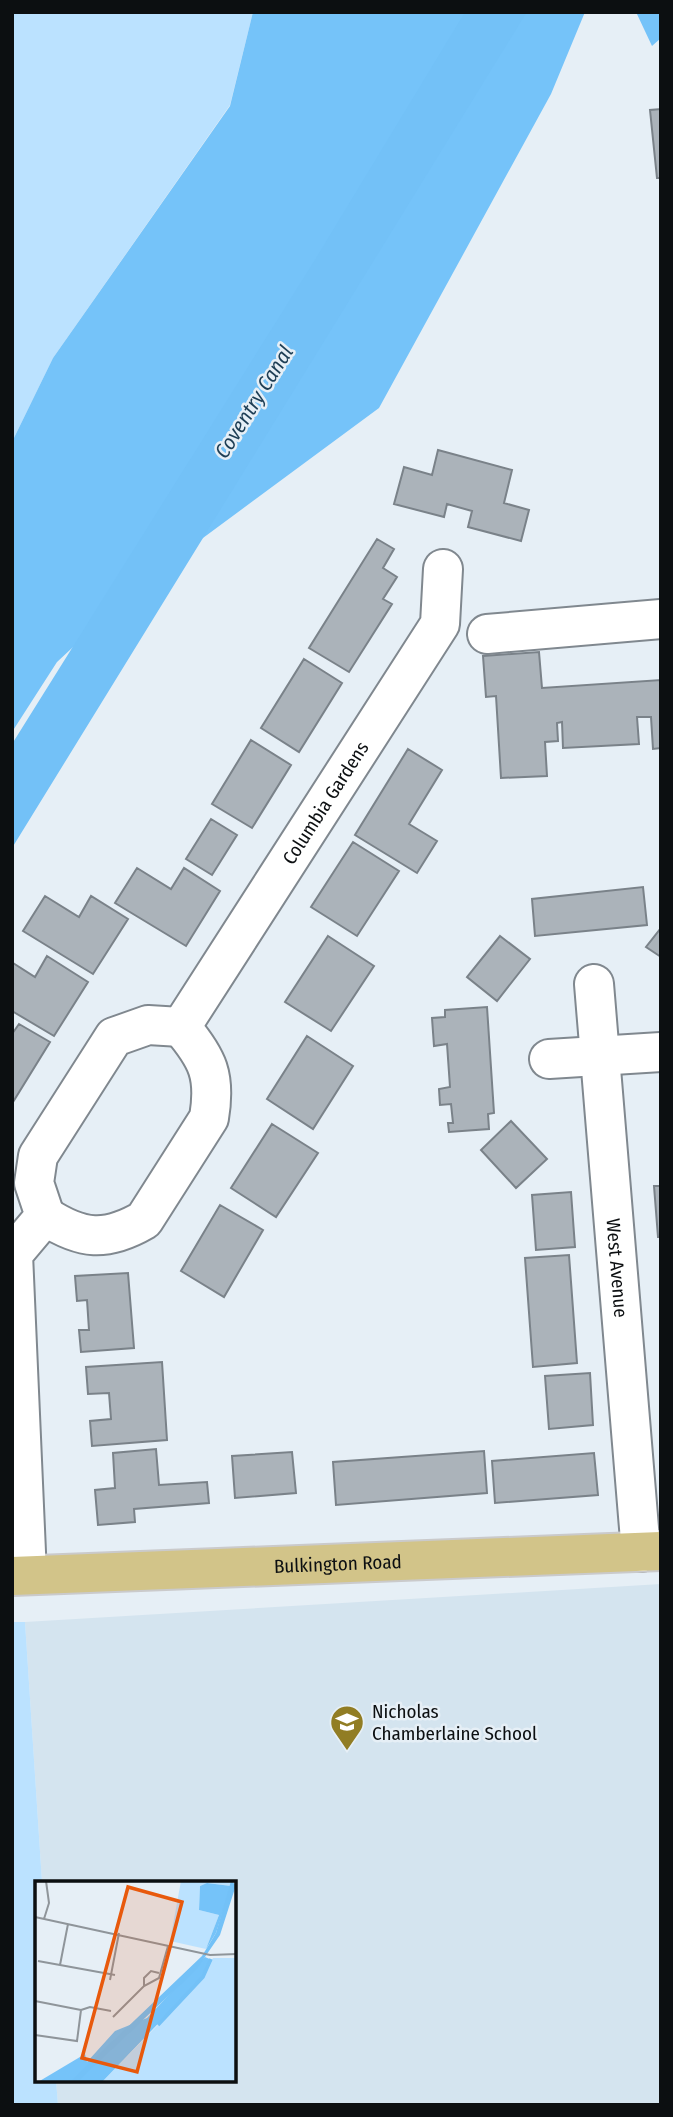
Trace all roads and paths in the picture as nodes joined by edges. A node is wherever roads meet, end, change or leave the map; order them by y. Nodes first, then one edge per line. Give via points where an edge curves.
1 (443, 569) dead end
2 (661, 619) edge
3 (487, 634) dead end
4 (594, 985) dead end
5 (181, 1027) junction
6 (661, 1052) edge
7 (600, 1057) junction
8 (549, 1059) dead end
9 (45, 1216) junction
10 (651, 1552) edge
11 (20, 1575) edge

1 - 5 street, Columbia Gardens via 440,624
2 - 3 street
4 - 7 street, West Avenue
5 - 9 street via 148,1025 114,1037 38,1156 34,1183
5 - 9 street via 206,1060 212,1080 209,1118 144,1220 110,1235 84,1235
6 - 7 street
7 - 8 street
7 - 10 street, West Avenue
9 - 11 street via 13,1254
10 - 11 main road, Bulkington Road

